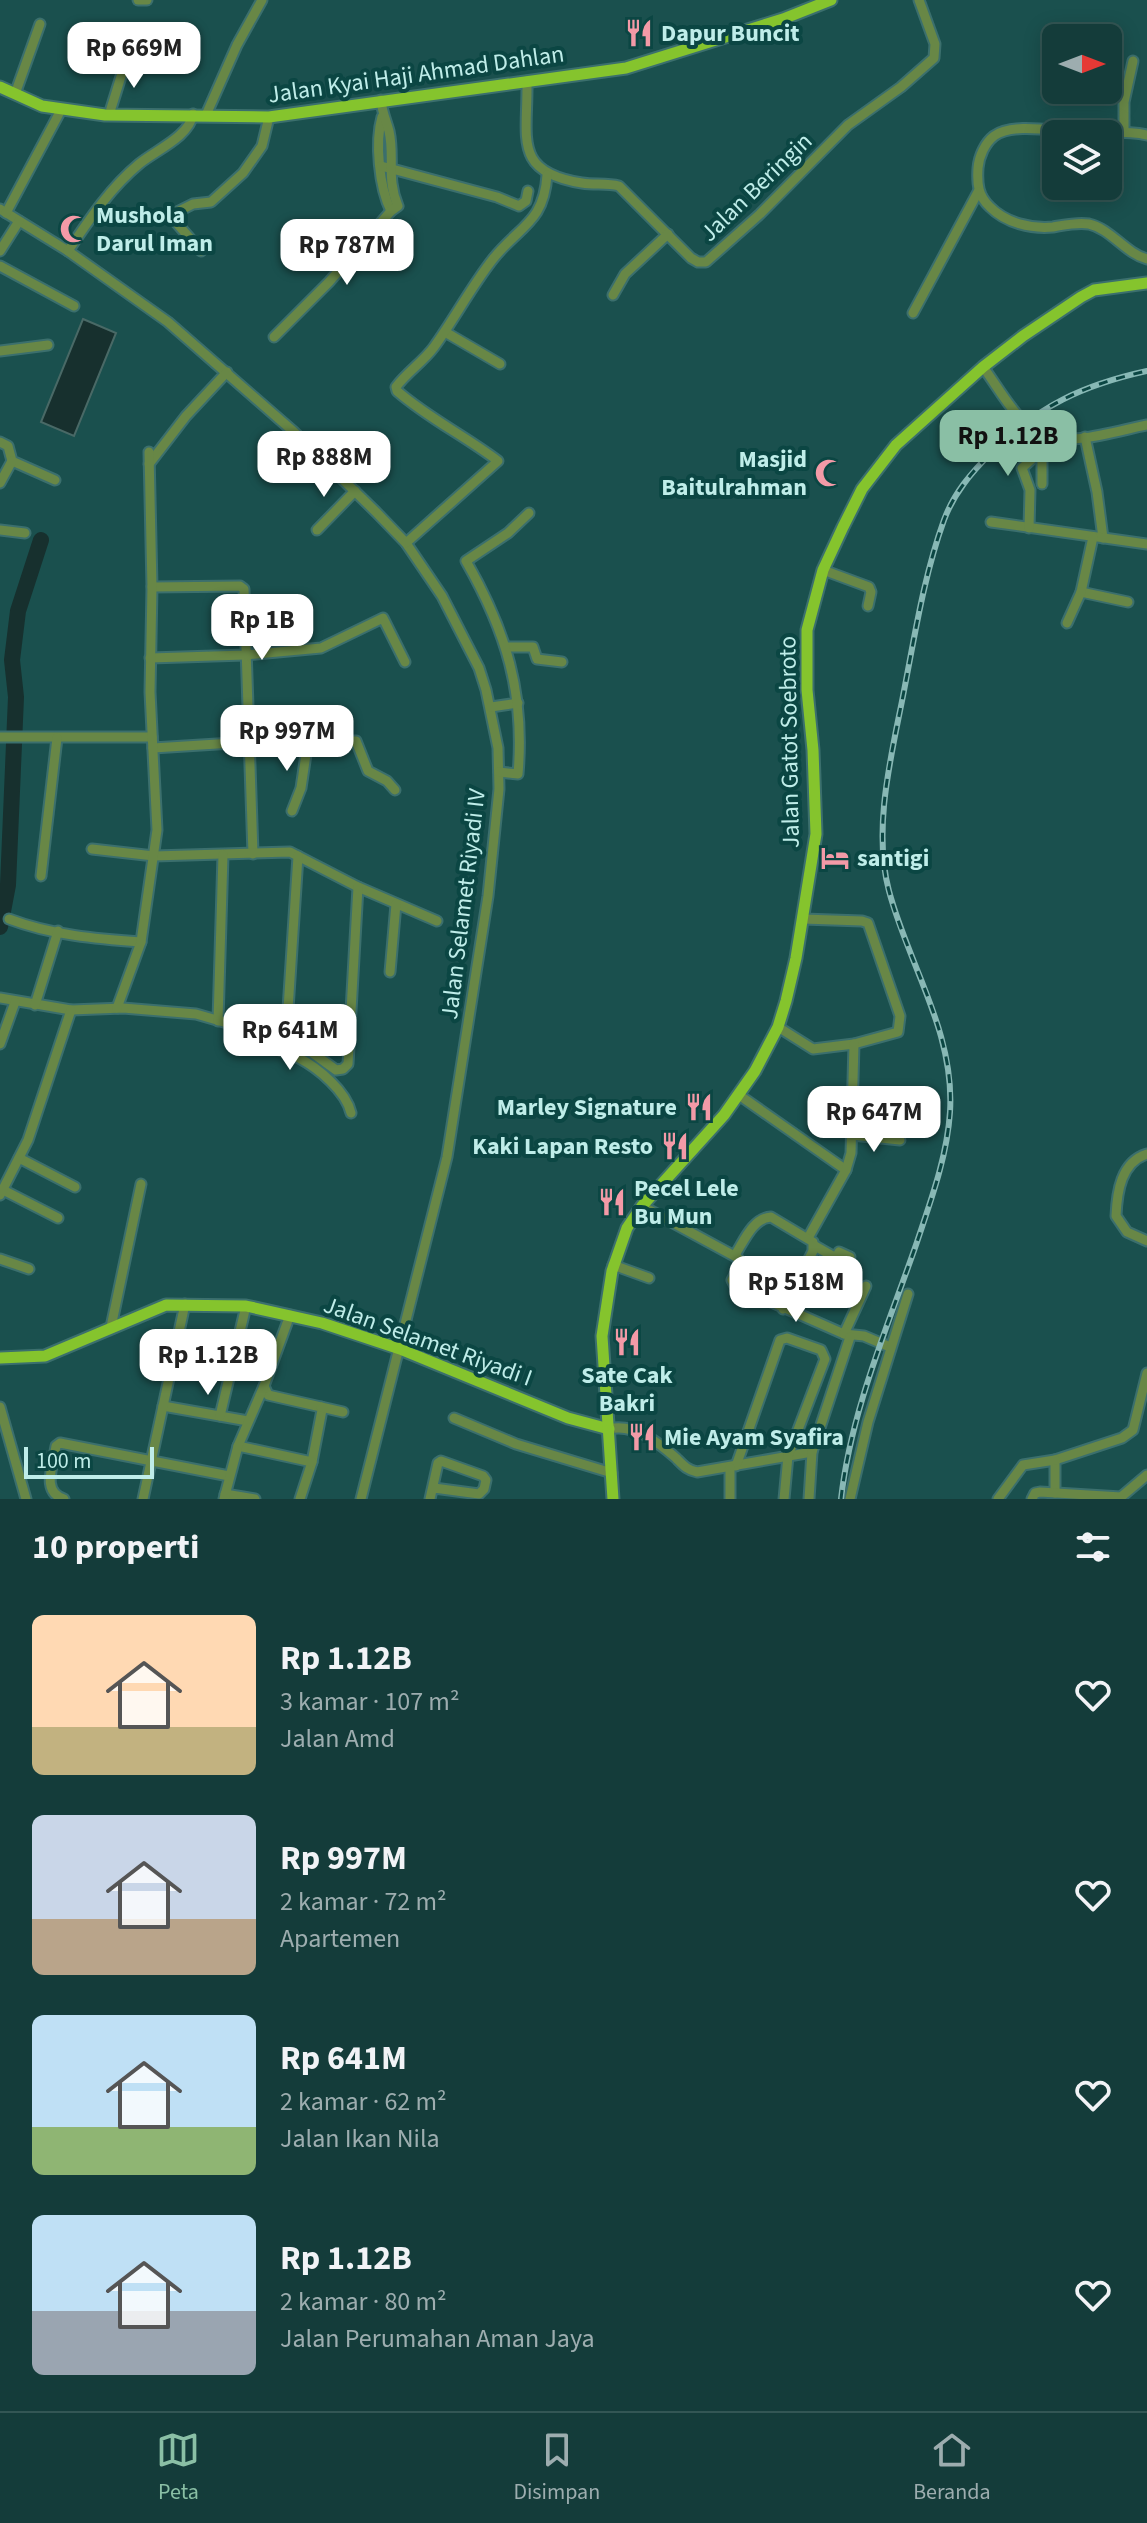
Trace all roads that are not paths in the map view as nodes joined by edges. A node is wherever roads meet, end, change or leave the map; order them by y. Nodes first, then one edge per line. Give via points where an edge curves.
1 (138, 0) edge
2 (147, 0) edge
3 (262, 0) edge
4 (831, 0) edge
5 (919, 0) edge
6 (40, 24) dead end
7 (128, 54) dead end
8 (1133, 61) dead end
9 (527, 81) junction
10 (0, 87) edge
11 (15, 94) junction
12 (381, 100) junction
13 (61, 110) junction
14 (109, 115) junction
15 (199, 115) junction
16 (269, 117) junction
17 (1124, 132) junction
18 (1147, 135) edge
19 (385, 168) junction
20 (547, 175) junction
21 (528, 191) dead end
22 (978, 192) junction
23 (3, 211) edge
24 (19, 221) junction
25 (668, 234) junction
26 (0, 251) edge
27 (68, 251) junction
28 (201, 251) dead end
29 (1147, 259) edge
30 (0, 266) edge
31 (1147, 283) edge
32 (613, 295) dead end
33 (74, 306) dead end
34 (913, 313) dead end
35 (445, 332) junction
36 (274, 337) dead end
37 (48, 345) dead end
38 (0, 351) edge
39 (500, 364) dead end
40 (983, 367) junction
41 (227, 372) junction
42 (1147, 425) edge
43 (1042, 435) junction
44 (1085, 437) junction
45 (0, 442) edge
46 (1041, 451) junction
47 (149, 452) dead end
48 (12, 461) junction
49 (149, 464) junction
50 (55, 480) dead end
51 (0, 483) edge
52 (1042, 484) dead end
53 (355, 491) junction
54 (529, 513) dead end
55 (991, 522) dead end
56 (1029, 528) junction
57 (0, 530) edge
58 (317, 530) dead end
59 (25, 533) dead end
60 (1098, 538) junction
61 (406, 543) junction
62 (1147, 544) edge
63 (823, 570) junction
64 (152, 587) junction
65 (1081, 592) junction
66 (1128, 602) dead end
67 (868, 606) dead end
68 (1067, 623) dead end
69 (506, 647) junction
70 (245, 655) junction
71 (150, 658) junction
72 (405, 662) dead end
73 (562, 662) dead end
74 (518, 703) junction
75 (491, 707) junction
76 (4, 738) edge
77 (57, 738) junction
78 (308, 741) junction
79 (152, 742) junction
80 (249, 742) junction
81 (499, 772) junction
82 (395, 790) dead end
83 (292, 811) dead end
84 (92, 849) dead end
85 (253, 854) junction
86 (223, 855) junction
87 (154, 856) junction
88 (298, 856) junction
89 (41, 876) dead end
90 (358, 887) junction
91 (396, 904) junction
92 (9, 919) dead end
93 (803, 919) junction
94 (437, 921) dead end
95 (58, 931) junction
96 (141, 942) junction
97 (390, 972) dead end
98 (0, 998) edge
99 (15, 1002) junction
100 (35, 1005) junction
101 (117, 1008) junction
102 (71, 1010) junction
103 (218, 1021) junction
104 (778, 1027) junction
105 (245, 1030) junction
106 (286, 1040) junction
107 (0, 1044) edge
108 (854, 1044) junction
109 (739, 1095) junction
110 (351, 1113) dead end
111 (852, 1135) junction
112 (900, 1140) dead end
113 (1147, 1154) edge
114 (19, 1158) junction
115 (846, 1170) junction
116 (141, 1184) dead end
117 (75, 1187) dead end
118 (1, 1192) edge
119 (642, 1206) junction
120 (58, 1218) dead end
121 (1147, 1241) edge
122 (811, 1242) junction
123 (735, 1255) junction
124 (850, 1257) dead end
125 (0, 1259) edge
126 (613, 1265) junction
127 (29, 1269) dead end
128 (649, 1278) dead end
129 (866, 1286) dead end
130 (908, 1294) dead end
131 (185, 1304) junction
132 (246, 1306) junction
133 (783, 1309) junction
134 (290, 1315) junction
135 (111, 1327) junction
136 (847, 1336) junction
137 (890, 1347) junction
138 (400, 1349) junction
139 (0, 1358) edge
140 (1147, 1373) edge
141 (264, 1386) junction
142 (163, 1406) junction
143 (0, 1407) edge
144 (321, 1407) junction
145 (343, 1412) dead end
146 (220, 1416) junction
147 (454, 1418) dead end
148 (248, 1421) junction
149 (609, 1429) junction
150 (238, 1446) junction
151 (812, 1452) junction
152 (788, 1456) junction
153 (152, 1460) junction
154 (1055, 1460) junction
155 (312, 1462) junction
156 (733, 1467) junction
157 (612, 1473) junction
158 (1147, 1475) edge
159 (229, 1476) junction
160 (434, 1488) junction
161 (1055, 1493) junction
162 (225, 1496) edge
163 (26, 1499) edge
164 (64, 1499) edge
165 (143, 1499) edge
166 (255, 1499) edge
167 (300, 1499) edge
168 (361, 1499) edge
169 (430, 1499) edge
170 (613, 1499) edge
171 (730, 1499) edge
172 (784, 1499) edge
173 (809, 1499) edge
174 (850, 1499) edge
175 (998, 1499) edge
176 (1032, 1499) edge

1 - 2 street
3 - 15 street
4 - 9 main road, Jalan Kyai Haji Ahmad Dahlan via 648,62
5 - 25 street, Jalan Beringin via 935,44 929,64 848,125 712,258 698,262
6 - 11 street
7 - 14 street
8 - 17 street via 1125,92
9 - 12 main road, Jalan Kyai Haji Ahmad Dahlan
9 - 20 street via 529,155
10 - 11 main road, Jalan Kyai Haji Ahmad Dahlan
11 - 13 main road, Jalan Kyai Haji Ahmad Dahlan
12 - 16 main road, Jalan Kyai Haji Ahmad Dahlan
12 - 19 street via 389,130
13 - 14 main road, Jalan Kyai Haji Ahmad Dahlan
13 - 23 street
14 - 15 main road, Jalan Kyai Haji Ahmad Dahlan
15 - 16 main road, Jalan Kyai Haji Ahmad Dahlan
15 - 27 street via 117,184
16 - 28 street via 262,146 243,173 211,202 173,214
17 - 18 street
17 - 22 street via 1002,131 985,145
19 - 21 street via 519,206
19 - 36 street via 398,206
20 - 25 street, Jalan Beringin via 619,186
20 - 35 street via 538,211 492,260
22 - 29 street via 988,206 1020,224 1095,226
22 - 34 street
23 - 24 street, Jalan Selamet Riyadi IV
24 - 26 street
24 - 27 street, Jalan Selamet Riyadi IV
25 - 32 street via 625,274
27 - 41 street, Jalan Selamet Riyadi IV via 168,322
30 - 33 street
31 - 40 main road, Jalan Gatot Soebroto via 1094,290
35 - 39 street
35 - 61 street via 396,389 498,461
37 - 38 street
40 - 43 street via 1024,422
40 - 63 main road, Jalan Gatot Soebroto via 878,466
41 - 49 street
41 - 53 street, Jalan Selamet Riyadi IV
42 - 44 street
43 - 44 street
43 - 46 street
44 - 60 street via 1097,492
45 - 48 street via 8,446
46 - 52 street
46 - 56 street via 1022,468 1030,490
47 - 49 street
48 - 50 street
48 - 51 street
49 - 64 street
53 - 58 street
53 - 61 street, Jalan Selamet Riyadi IV
54 - 69 street via 466,561
55 - 56 street
56 - 60 street
57 - 59 street
60 - 62 street
60 - 65 street
61 - 75 street, Jalan Selamet Riyadi IV via 465,638
63 - 67 street via 869,587
63 - 93 main road, Jalan Gatot Soebroto via 807,630 816,834
64 - 70 street via 242,587
64 - 71 street
65 - 66 street
65 - 68 street
69 - 73 street via 533,647 537,659
69 - 74 street
70 - 71 street
70 - 72 street via 321,648 383,618
70 - 80 street
71 - 79 street
74 - 75 street
74 - 81 street via 518,774
75 - 81 street, Jalan Selamet Riyadi IV
76 - 77 street
77 - 79 street
77 - 89 street
78 - 80 street
78 - 82 street via 356,741 368,771
78 - 83 street
79 - 80 street
79 - 87 street
80 - 85 street
81 - 138 street, Jalan Selamet Riyadi IV via 496,838 447,1157
84 - 87 street
85 - 86 street
85 - 88 street
86 - 87 street
86 - 103 street
87 - 96 street
88 - 90 street
88 - 106 street
90 - 91 street
90 - 106 street via 346,1068 336,1070
91 - 94 street
91 - 97 street
92 - 95 street
93 - 104 main road, Jalan Gatot Soebroto
93 - 108 street via 868,923 901,1025 898,1032
95 - 96 street
95 - 100 street
96 - 101 street
98 - 99 street
99 - 100 street
99 - 107 street
100 - 102 street
101 - 102 street
101 - 103 street via 196,1014
102 - 114 street
103 - 105 street
104 - 108 street via 813,1049
104 - 109 main road, Jalan Gatot Soebroto
105 - 106 street
105 - 110 street via 311,1066 344,1097
108 - 111 street
109 - 115 street
109 - 119 main road, Jalan Gatot Soebroto
111 - 112 street
111 - 115 street
113 - 121 street via 1130,1163 1116,1211 1127,1232
114 - 117 street
114 - 118 street
115 - 122 street
116 - 135 street
118 - 120 street
119 - 123 street
119 - 126 main road, Jalan Gatot Soebroto
122 - 123 street via 771,1217 761,1218
122 - 124 street via 836,1258 839,1252
122 - 133 street
123 - 133 street via 740,1265 733,1284
125 - 127 street
126 - 128 street
126 - 149 main road, Jalan Gatot Soebroto via 602,1336
129 - 136 street
130 - 137 street
131 - 132 main road, Jalan Selamet Riyadi I
131 - 135 main road, Jalan Selamet Riyadi I via 154,1309
131 - 142 street
132 - 134 main road, Jalan Selamet Riyadi I
132 - 146 street
133 - 136 street
134 - 138 main road, Jalan Selamet Riyadi I
134 - 141 street
135 - 139 main road, Jalan Selamet Riyadi I via 45,1356
136 - 137 street via 864,1336
136 - 151 street
137 - 174 street
138 - 149 main road, Jalan Selamet Riyadi I via 568,1418
138 - 168 street, Jalan Selamet Riyadi IV
140 - 154 street via 1137,1423 1129,1435
141 - 144 street via 268,1395
141 - 148 street
142 - 146 street
142 - 153 street
143 - 163 street
144 - 145 street
144 - 155 street
146 - 148 street
147 - 157 street via 526,1448
148 - 150 street
149 - 156 street via 640,1432 688,1470
149 - 157 main road, Jalan Gatot Soebroto
150 - 155 street
150 - 159 street
151 - 152 street
151 - 173 street
152 - 156 street
152 - 156 street via 825,1357 821,1350 787,1338 778,1342
152 - 172 street
153 - 159 street
153 - 164 street via 58,1443 50,1487
153 - 165 street
154 - 161 street
154 - 175 street via 1023,1465
155 - 167 street
156 - 171 street
157 - 170 main road, Jalan Gatot Soebroto
158 - 161 street via 1121,1497
159 - 162 street
160 - 160 street via 441,1461 486,1480 479,1494
160 - 169 street
161 - 176 street via 1035,1493
162 - 166 street

